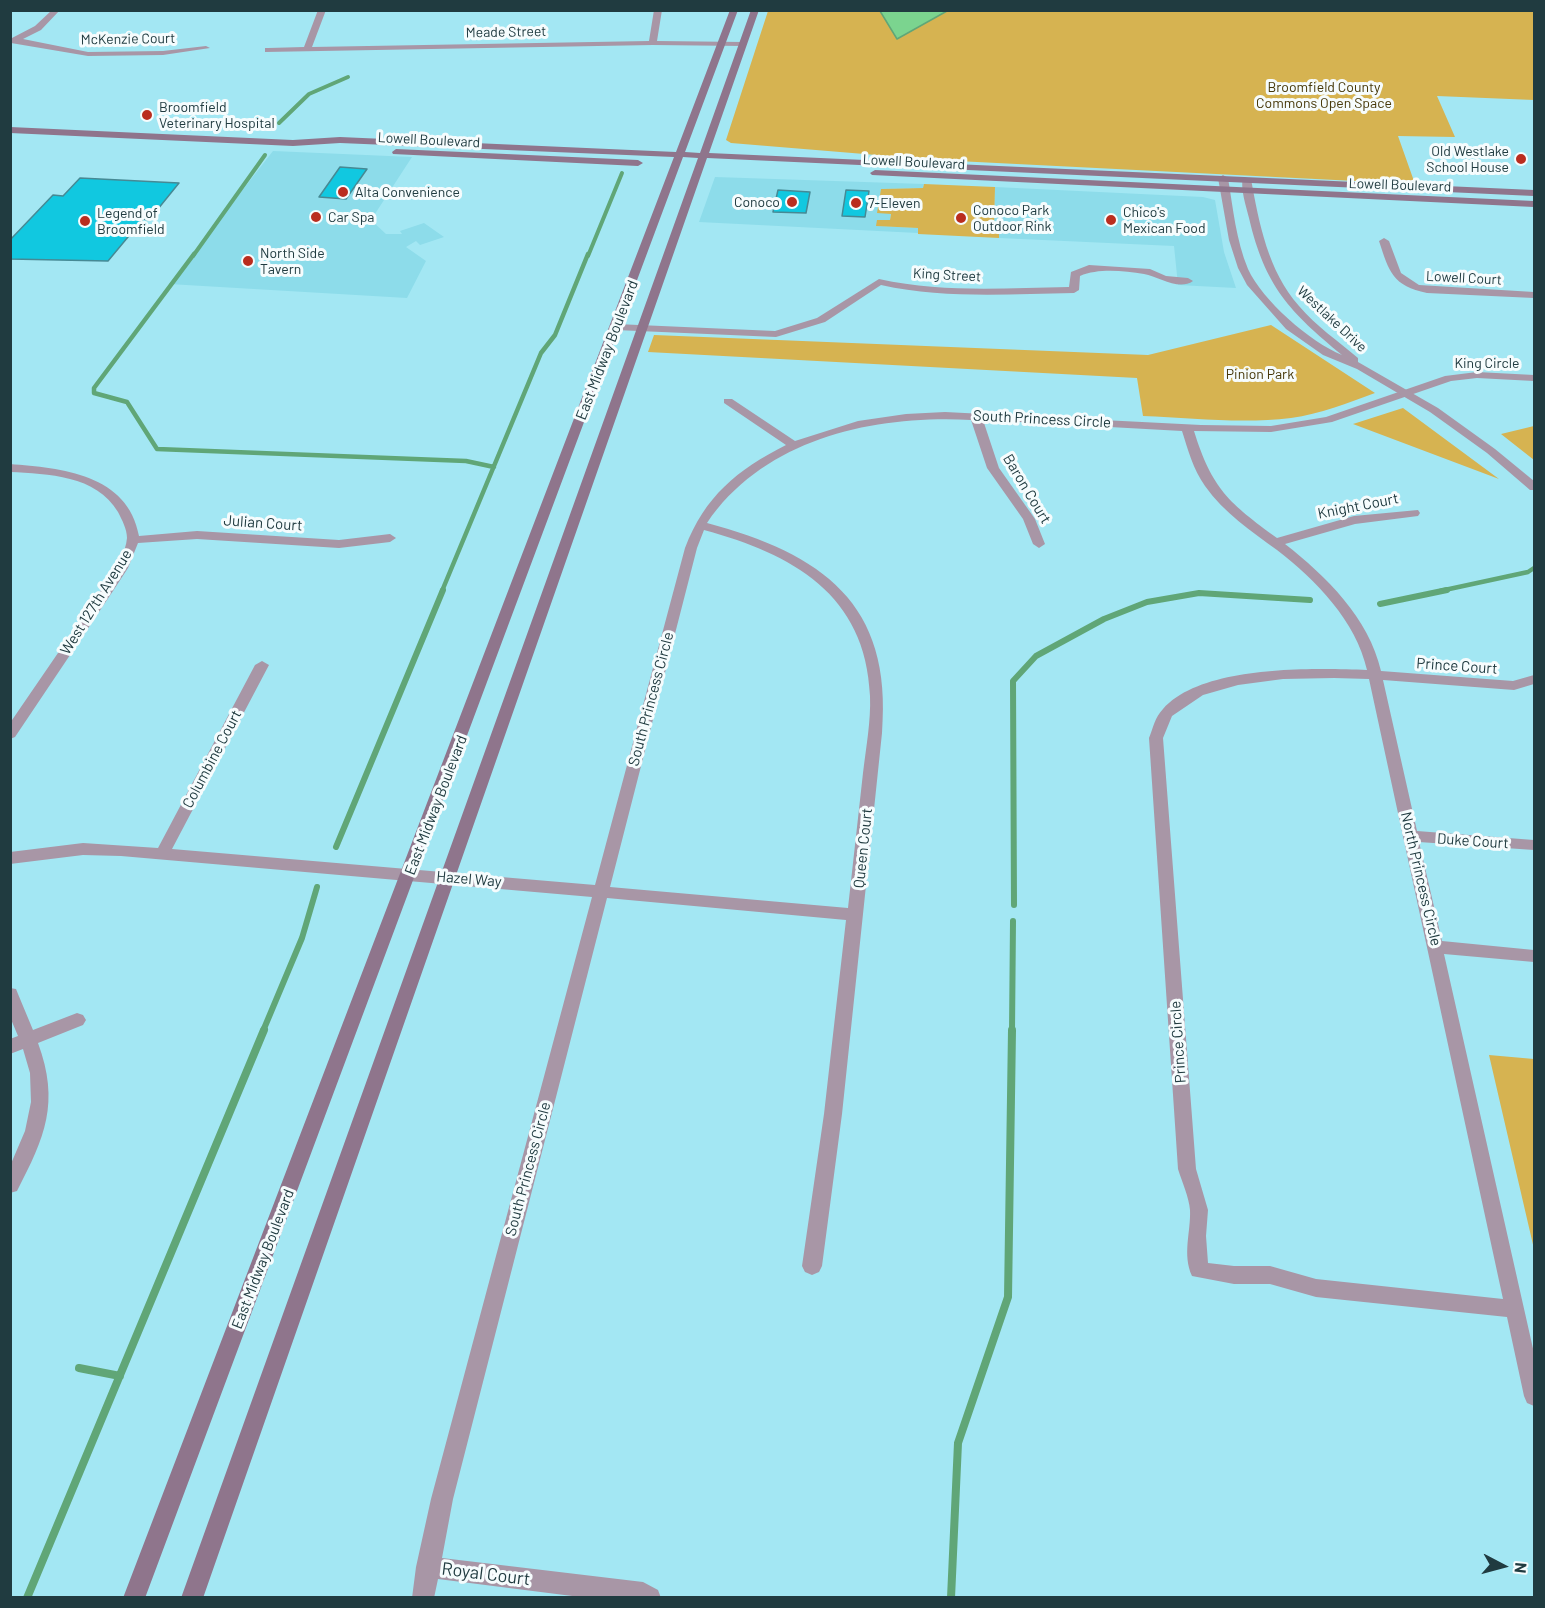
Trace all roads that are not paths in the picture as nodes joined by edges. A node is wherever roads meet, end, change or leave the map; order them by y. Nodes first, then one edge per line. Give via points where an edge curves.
1 (57, 10) edge
2 (322, 10) edge
3 (658, 10) edge
4 (734, 10) edge
5 (755, 10) edge
6 (13, 42) edge
7 (653, 43) junction
8 (722, 43) junction
9 (743, 44) junction
10 (206, 48) dead end
11 (268, 50) dead end
12 (307, 50) junction
13 (10, 130) edge
14 (293, 143) junction
15 (508, 147) junction
16 (411, 153) junction
17 (679, 160) junction
18 (702, 161) junction
19 (653, 164) dead end
20 (665, 165) dead end
21 (1168, 176) junction
22 (1223, 178) junction
23 (1246, 179) junction
24 (1083, 184) junction
25 (1225, 190) junction
26 (1249, 191) junction
27 (1534, 193) edge
28 (1534, 204) edge
29 (1384, 241) dead end
30 (1188, 281) dead end
31 (1534, 295) edge
32 (616, 327) junction
33 (643, 328) junction
34 (1361, 366) junction
35 (1534, 378) edge
36 (1406, 393) junction
37 (728, 401) dead end
38 (976, 416) junction
39 (1187, 427) junction
40 (794, 445) junction
41 (10, 468) edge
42 (1534, 487) edge
43 (1414, 513) dead end
44 (700, 525) junction
45 (390, 538) dead end
46 (133, 540) junction
47 (1275, 543) junction
48 (1039, 544) dead end
49 (262, 665) dead end
50 (1375, 676) junction
51 (1534, 679) edge
52 (10, 734) edge
53 (1412, 836) junction
54 (1534, 845) edge
55 (162, 854) junction
56 (10, 858) edge
57 (409, 874) junction
58 (447, 877) junction
59 (600, 892) junction
60 (855, 915) junction
61 (1437, 947) junction
62 (1534, 956) edge
63 (10, 994) edge
64 (77, 1020) dead end
65 (19, 1043) edge
66 (10, 1185) edge
67 (812, 1266) dead end
68 (1515, 1309) junction
69 (1534, 1396) edge
70 (427, 1567) junction
71 (134, 1598) edge
72 (192, 1598) edge
73 (423, 1598) edge
74 (650, 1598) edge

1 - 6 street via 38,28
2 - 12 street
3 - 7 street
4 - 8 main road, East Midway Boulevard
5 - 9 main road, East Midway Boulevard
6 - 10 street, McKenzie Court via 88,54
7 - 8 street, Meade Street
7 - 12 street, Meade Street
8 - 9 street, Meade Street
8 - 17 main road, East Midway Boulevard
9 - 18 main road, East Midway Boulevard
11 - 12 street, Meade Street
13 - 14 main road, Lowell Boulevard
14 - 15 main road, Lowell Boulevard via 340,140
14 - 16 main road, Lowell Boulevard
15 - 16 main road via 497,152
15 - 17 main road, Lowell Boulevard
16 - 19 main road, Lowell Boulevard
17 - 18 main road, Lowell Boulevard
17 - 20 main road, Lowell Boulevard
17 - 32 main road, East Midway Boulevard
18 - 21 main road, Lowell Boulevard
18 - 24 main road, Lowell Boulevard
18 - 33 main road, East Midway Boulevard
21 - 22 main road, Lowell Boulevard
21 - 24 main road via 1095,178
22 - 23 main road, Lowell Boulevard
22 - 25 street, Westlake Drive
23 - 26 street, Westlake Drive
23 - 27 main road, Lowell Boulevard
24 - 25 main road, Lowell Boulevard
25 - 26 main road, Lowell Boulevard
25 - 34 street, Westlake Drive via 1238,254 1251,283 1290,327 1327,353
26 - 28 main road, Lowell Boulevard
26 - 34 street, Westlake Drive via 1264,254 1280,289 1308,320
29 - 31 street, Lowell Court via 1398,277 1410,286
30 - 33 street, King Street via 1164,279 1150,272 1089,268 1075,274 1074,290 939,291 879,282 821,320 776,334
32 - 33 street, King Street
32 - 57 main road, East Midway Boulevard
33 - 58 main road, East Midway Boulevard
34 - 36 street, Westlake Drive
35 - 36 street, King Circle via 1461,376
36 - 39 street, South Princess Circle via 1328,420 1296,426
36 - 42 street, Westlake Drive via 1461,429
37 - 40 street
38 - 39 street, South Princess Circle
38 - 40 street, South Princess Circle via 886,419
38 - 48 street, Baron Court via 993,468 1029,519
39 - 47 street, North Princess Circle via 1198,464 1213,488
40 - 44 street, South Princess Circle via 756,465 735,482
41 - 46 street, West 127th Avenue via 70,476 105,490 122,508
43 - 47 street, Knight Court via 1346,522
44 - 59 street, South Princess Circle
44 - 60 street, Queen Court via 769,545 820,574 852,610 862,630 877,693
45 - 46 street, Julian Court via 339,544 197,535
46 - 52 street, West 127th Avenue via 104,594
47 - 50 street, North Princess Circle via 1313,574 1341,605 1367,647
49 - 55 street, Columbine Court
50 - 51 street, Prince Court via 1514,686
50 - 53 street, North Princess Circle
50 - 68 street, Prince Circle via 1290,674 1217,685 1196,692 1168,711 1156,738 1187,1169 1199,1217 1199,1270 1270,1275 1316,1288
53 - 54 street, Duke Court
53 - 61 street, North Princess Circle
55 - 56 street, Hazel Way via 83,849
55 - 57 street, Hazel Way
57 - 58 street, Hazel Way
57 - 71 main road, East Midway Boulevard
58 - 59 street, Hazel Way
58 - 72 main road, East Midway Boulevard
59 - 60 street, Hazel Way
59 - 70 street, South Princess Circle
60 - 67 street, Queen Court
61 - 62 street
61 - 68 street, North Princess Circle
63 - 65 street
64 - 65 street
65 - 66 street via 39,1075 40,1101 31,1143
68 - 69 street, North Princess Circle
70 - 73 street, South Princess Circle
70 - 74 street, Royal Court via 644,1593

